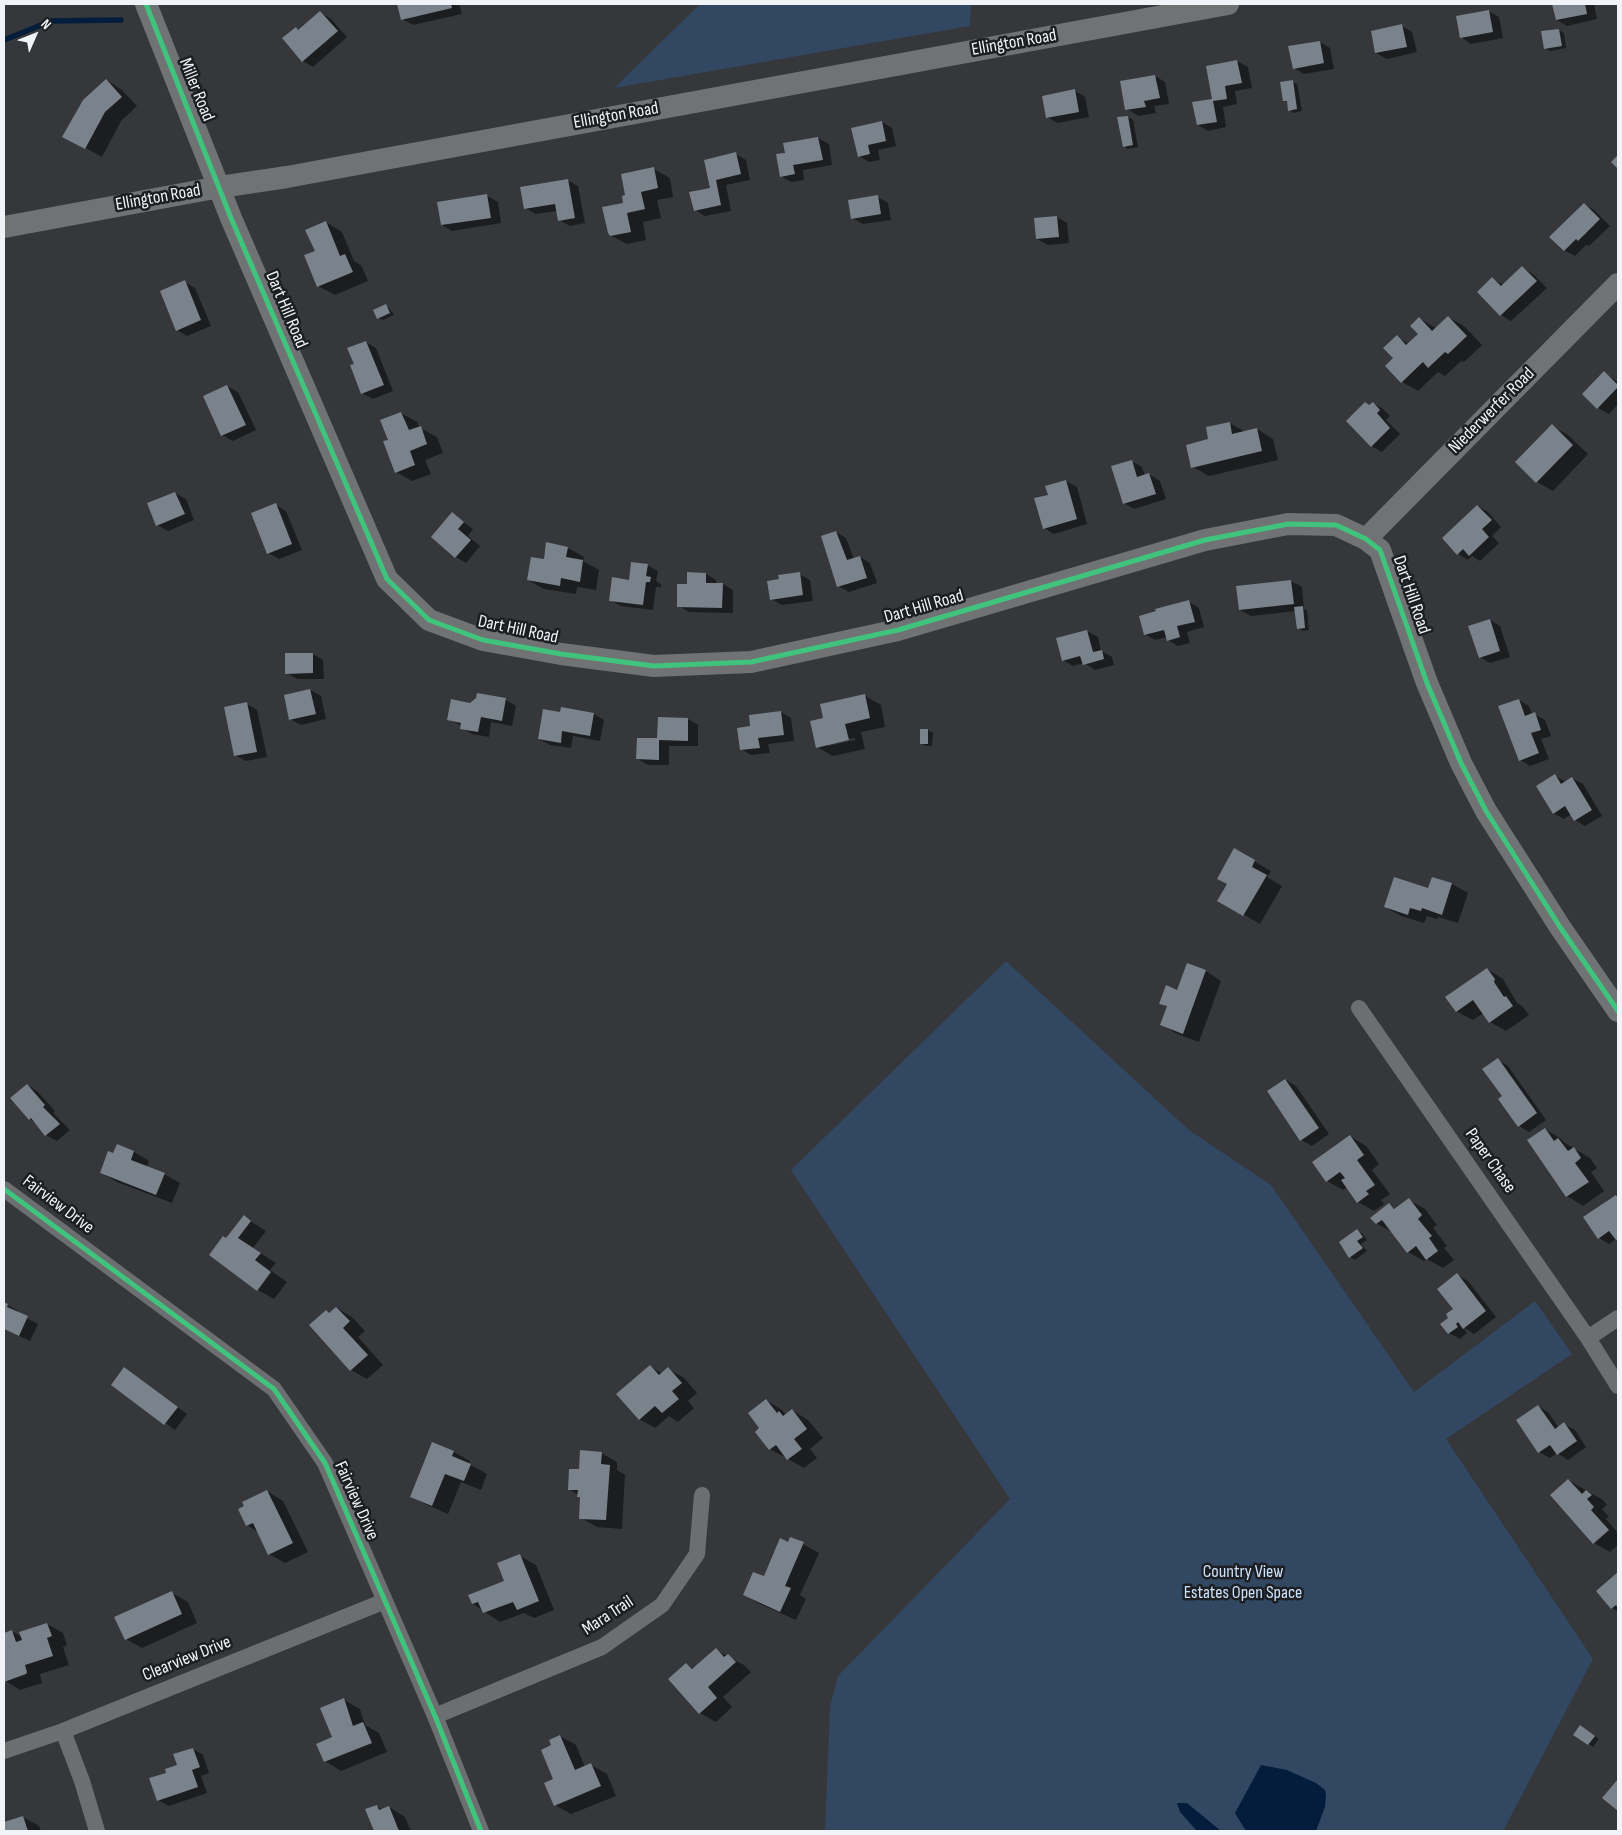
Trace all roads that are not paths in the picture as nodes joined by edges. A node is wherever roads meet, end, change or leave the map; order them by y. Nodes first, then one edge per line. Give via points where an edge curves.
1 (146, 4) edge
2 (1228, 4) edge
3 (220, 187) junction
4 (4, 227) edge
5 (1618, 284) edge
6 (1366, 539) junction
7 (1359, 1008) dead end
8 (1618, 1011) edge
9 (4, 1188) edge
10 (1618, 1318) edge
11 (1588, 1338) junction
12 (1618, 1386) edge
13 (702, 1495) dead end
14 (384, 1601) junction
15 (435, 1716) junction
16 (63, 1731) junction
17 (4, 1751) edge
18 (96, 1831) edge
19 (481, 1831) edge

1 - 3 street, Miller Road
2 - 3 street, Ellington Road
3 - 4 street, Ellington Road
3 - 6 street, Dart Hill Road via 387,579 429,620 483,640 654,666 751,662 898,630 1205,540 1288,524 1336,525
5 - 6 street, Niederwerfer Road
6 - 8 street, Dart Hill Road via 1380,550 1427,683 1486,812
7 - 11 street, Paper Chase
9 - 14 street, Fairview Drive via 274,1389 325,1463
10 - 11 street
11 - 12 street, Paper Chase
13 - 15 street, Mara Trail via 697,1554 662,1605 602,1647
14 - 15 street, Fairview Drive
14 - 16 street, Clearview Drive
15 - 19 street, Fairview Drive
16 - 17 street, Clearview Drive
16 - 18 street

